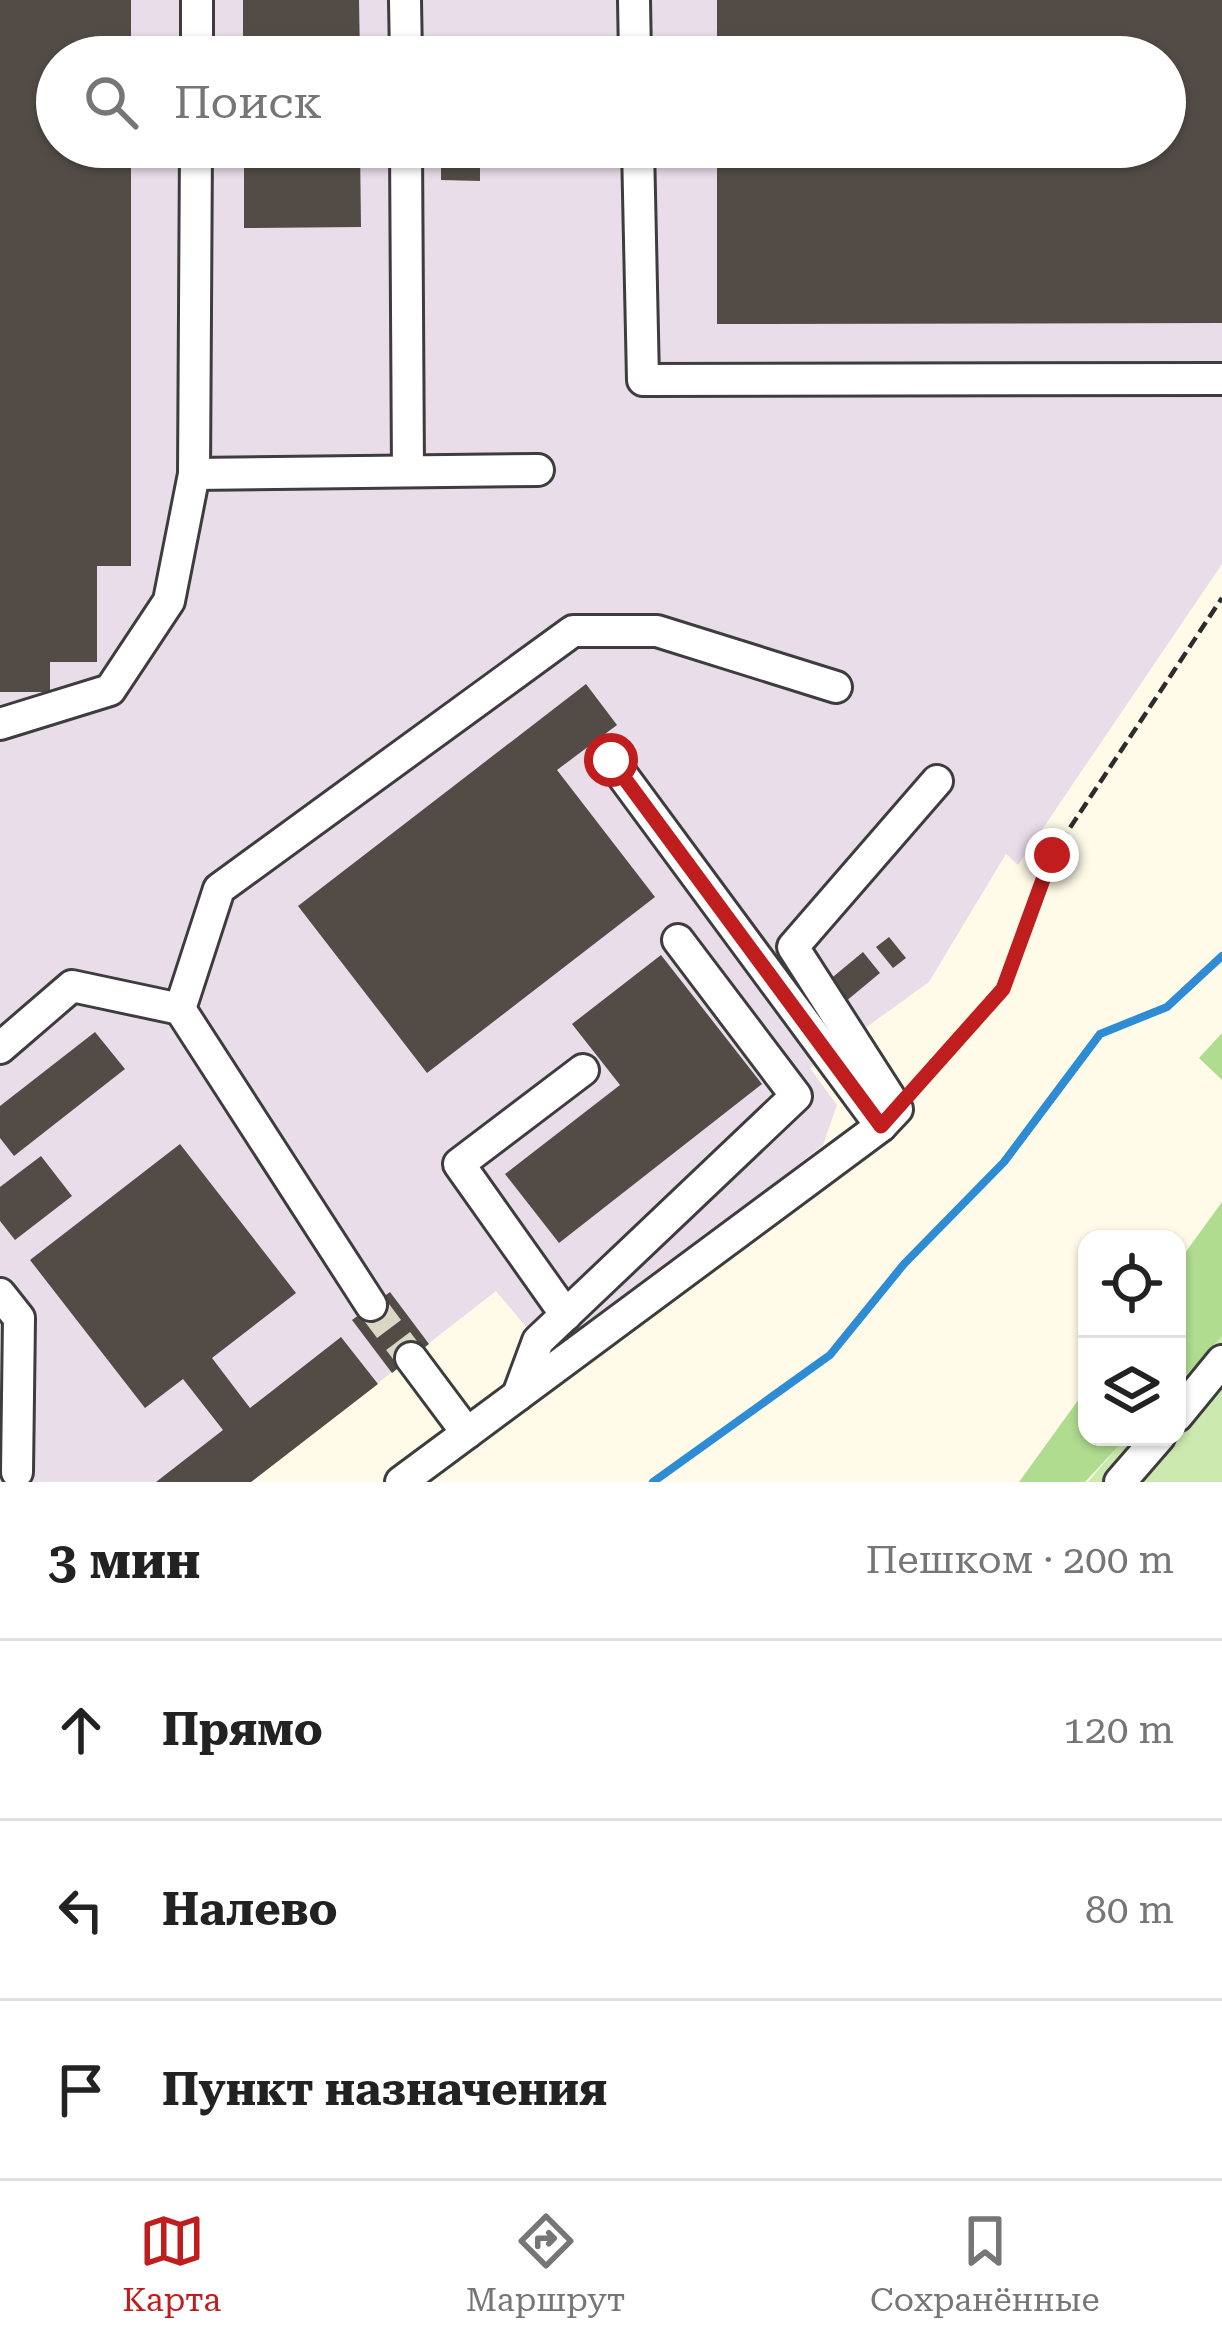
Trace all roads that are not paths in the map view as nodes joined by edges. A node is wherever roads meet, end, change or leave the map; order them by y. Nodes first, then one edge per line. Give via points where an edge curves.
1 (197, 0) edge
2 (405, 0) edge
3 (634, 0) edge
4 (196, 36) edge
5 (406, 36) edge
6 (635, 36) edge
7 (196, 168) edge
8 (406, 168) edge
9 (639, 168) edge
10 (1222, 379) edge
11 (538, 470) dead end
12 (408, 471) junction
13 (194, 474) junction
14 (836, 687) dead end
15 (0, 724) edge
16 (611, 760) dead end
17 (937, 781) dead end
18 (678, 940) dead end
19 (179, 1009) junction
20 (0, 1048) edge
21 (584, 1070) dead end
22 (889, 1118) junction
23 (0, 1294) edge
24 (371, 1305) tunnel mouth
25 (566, 1315) junction
26 (411, 1358) tunnel mouth
27 (1222, 1361) edge
28 (518, 1395) junction
29 (1198, 1405) edge
30 (467, 1433) junction
31 (1151, 1446) edge
32 (17, 1472) dead end
33 (401, 1482) edge
34 (1120, 1482) edge

1 - 4 lane
2 - 5 lane
3 - 6 lane
7 - 13 lane
8 - 12 lane
9 - 10 lane via 644,380
11 - 12 lane
12 - 13 lane
13 - 15 lane via 169,602 110,690
14 - 19 lane via 657,631 573,631 219,889
16 - 22 lane
17 - 22 lane via 793,947
18 - 25 lane via 796,1096
19 - 20 lane via 72,986
19 - 24 lane
21 - 25 lane via 459,1164
22 - 28 lane
23 - 32 lane via 19,1318
25 - 28 lane via 538,1341
26 - 30 lane
27 - 29 lane
28 - 30 lane
30 - 33 lane
31 - 34 lane

